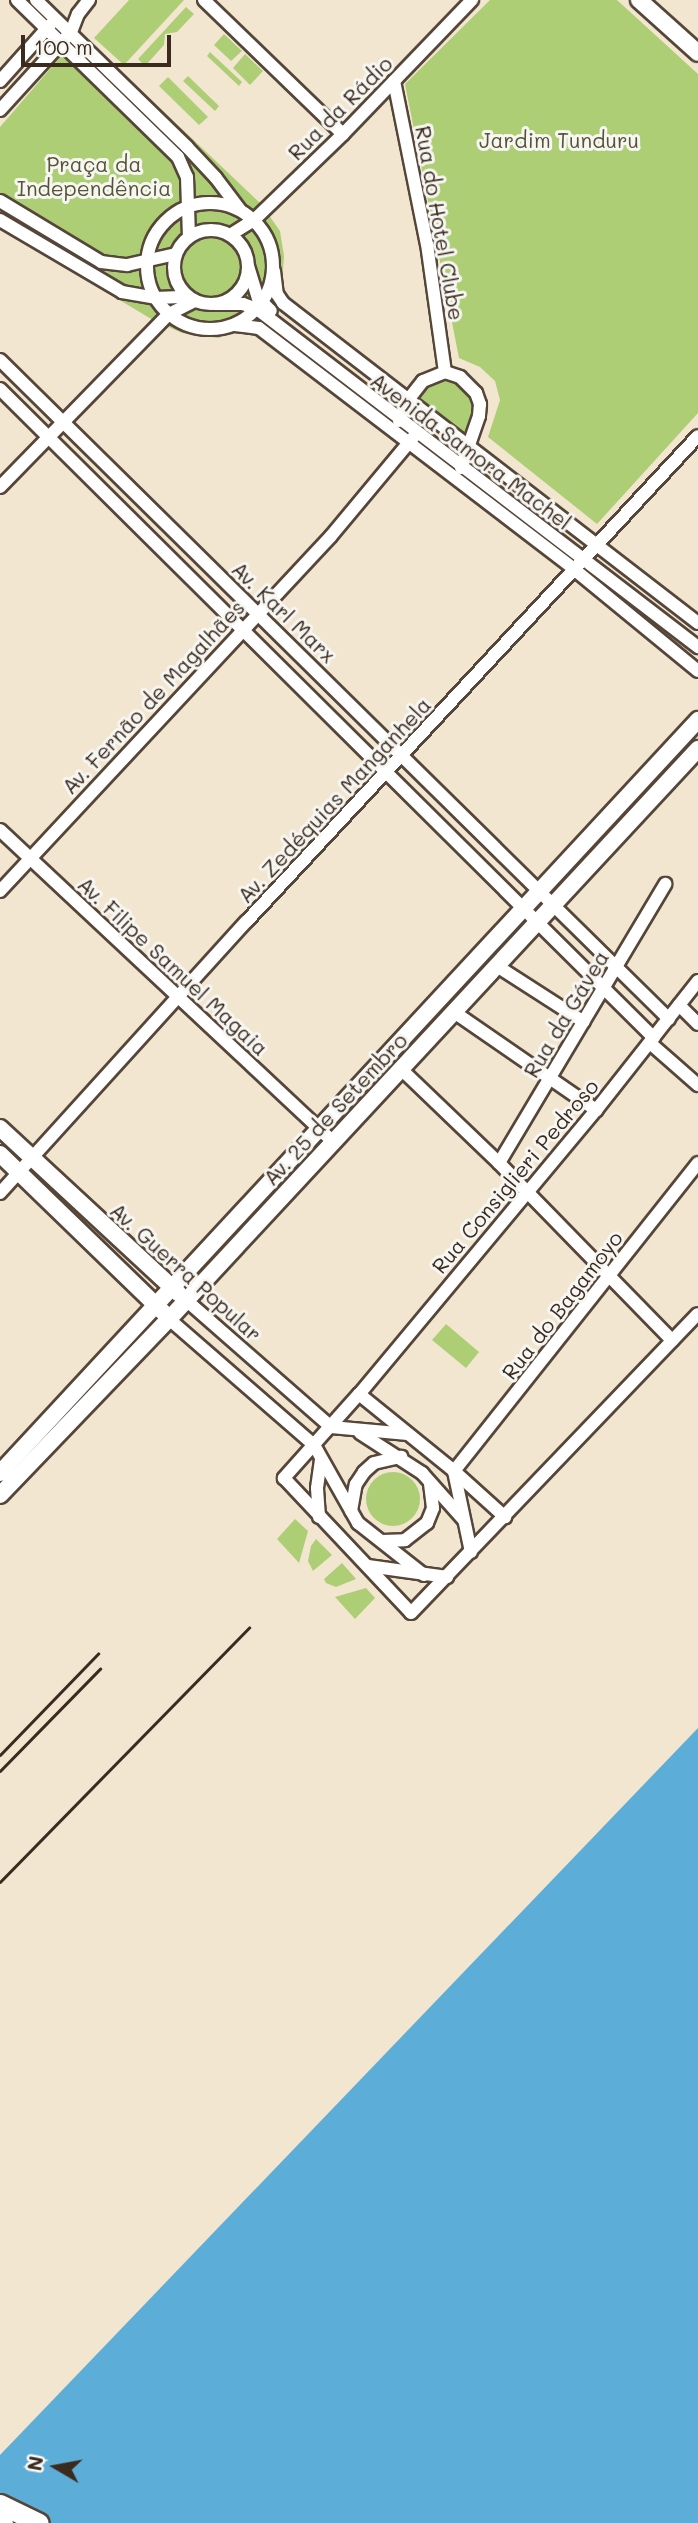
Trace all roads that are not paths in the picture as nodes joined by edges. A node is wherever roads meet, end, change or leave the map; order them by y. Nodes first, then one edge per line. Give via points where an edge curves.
1 (17, 0) edge
2 (36, 0) edge
3 (89, 0) edge
4 (204, 0) edge
5 (472, 0) edge
6 (639, 0) edge
7 (51, 24) junction
8 (71, 32) junction
9 (62, 43) junction
10 (698, 53) edge
11 (0, 81) edge
12 (394, 81) junction
13 (0, 110) edge
14 (343, 134) junction
15 (197, 158) junction
16 (183, 165) junction
17 (0, 201) edge
18 (188, 206) junction
19 (240, 209) junction
20 (0, 220) edge
21 (254, 220) junction
22 (230, 235) junction
23 (190, 237) junction
24 (177, 254) junction
25 (147, 262) junction
26 (248, 266) junction
27 (274, 271) junction
28 (155, 298) junction
29 (192, 299) junction
30 (215, 304) junction
31 (259, 306) junction
32 (169, 314) junction
33 (235, 325) junction
34 (0, 360) edge
35 (445, 372) junction
36 (0, 389) edge
37 (408, 400) junction
38 (401, 417) junction
39 (62, 423) junction
40 (698, 436) edge
41 (48, 437) junction
42 (413, 439) junction
43 (467, 447) junction
44 (462, 465) junction
45 (0, 487) edge
46 (596, 544) junction
47 (582, 562) junction
48 (258, 614) junction
49 (698, 622) edge
50 (244, 630) junction
51 (698, 640) edge
52 (698, 648) edge
53 (698, 671) edge
54 (698, 719) edge
55 (698, 749) edge
56 (403, 756) junction
57 (388, 772) junction
58 (0, 831) edge
59 (31, 858) junction
60 (665, 884) dead end
61 (0, 891) edge
62 (539, 892) junction
63 (553, 906) junction
64 (523, 911) junction
65 (537, 924) junction
66 (496, 966) junction
67 (616, 967) junction
68 (698, 981) edge
69 (603, 989) junction
70 (177, 998) junction
71 (679, 1005) junction
72 (454, 1012) junction
73 (669, 1019) junction
74 (584, 1022) junction
75 (698, 1024) edge
76 (652, 1041) junction
77 (401, 1069) junction
78 (550, 1079) junction
79 (698, 1085) edge
80 (596, 1110) junction
81 (0, 1128) edge
82 (320, 1130) junction
83 (333, 1142) junction
84 (0, 1154) edge
85 (33, 1158) junction
86 (499, 1163) junction
87 (698, 1163) edge
88 (20, 1172) junction
89 (0, 1193) edge
90 (526, 1193) junction
91 (610, 1276) junction
92 (173, 1288) junction
93 (186, 1300) junction
94 (156, 1305) junction
95 (698, 1314) edge
96 (169, 1318) junction
97 (672, 1340) junction
98 (359, 1394) junction
99 (331, 1427) junction
100 (354, 1429) junction
101 (408, 1434) junction
102 (314, 1445) junction
103 (401, 1457) junction
104 (321, 1460) junction
105 (454, 1471) junction
106 (0, 1473) edge
107 (429, 1480) junction
108 (0, 1495) edge
109 (351, 1511) junction
110 (319, 1517) junction
111 (505, 1517) junction
112 (466, 1522) junction
113 (378, 1540) junction
114 (471, 1552) junction
115 (364, 1565) junction
116 (424, 1575) junction
117 (447, 1577) junction
118 (0, 2504) edge
119 (39, 2523) edge

1 - 7 street
2 - 7 street
3 - 8 street
4 - 14 street
5 - 12 street, Rua da Rádio
6 - 10 main road
7 - 8 street
7 - 9 street
7 - 11 street
8 - 9 street
8 - 15 street
9 - 13 street
9 - 16 street
12 - 14 street, Rua da Rádio
12 - 35 street, Rua do Hotel Clube via 427,244
14 - 21 street, Rua da Rádio
15 - 16 street
15 - 19 street
16 - 18 street
17 - 25 street via 91,258 112,264
18 - 19 street via 223,204
18 - 23 street
18 - 25 street via 159,228
19 - 21 street
20 - 28 street via 111,286
21 - 22 street, Rua da Rádio
21 - 27 street via 269,244
22 - 23 street via 209,230
22 - 26 street via 239,243
23 - 24 street
24 - 25 street
24 - 29 street via 175,277
25 - 28 street
26 - 30 street via 242,287
26 - 31 street
27 - 31 street
27 - 37 street via 283,303
28 - 29 street
28 - 32 street
29 - 30 street
29 - 32 street
30 - 31 street
31 - 33 street
31 - 38 street
32 - 33 street via 180,323 207,330
32 - 39 street
33 - 42 street via 259,328
34 - 39 street, Av. Karl Marx
35 - 37 street via 423,380
35 - 43 street via 460,377 480,404
36 - 41 street, Av. Karl Marx
37 - 38 street
37 - 43 street
38 - 42 street, Avenida Samora Machel
38 - 44 street
39 - 41 street
39 - 48 street, Av. Karl Marx
40 - 46 street, Av. Zedéquias Manganhela
41 - 45 street
41 - 50 street, Av. Karl Marx
42 - 44 street, Avenida Samora Machel
42 - 47 street
42 - 48 street, Av. Fernão de Magalhães
43 - 44 street
43 - 46 street
44 - 47 street
46 - 47 street, Av. Zedéquias Manganhela
46 - 49 street
47 - 51 street
47 - 52 street
47 - 53 street
47 - 56 street, Av. Zedéquias Manganhela
48 - 50 street, Av. Fernão de Magalhães
48 - 56 street, Av. Karl Marx
50 - 57 street, Av. Karl Marx
50 - 59 street, Av. Fernão de Magalhães
54 - 62 main road
55 - 63 main road, Av. 25 de Setembro
56 - 57 street, Av. Zedéquias Manganhela
56 - 62 street, Av. Karl Marx
57 - 64 street, Av. Karl Marx
57 - 70 street, Av. Zedéquias Manganhela
58 - 59 street, Av. Filipe Samuel Magaia
59 - 61 street, Av. Fernão de Magalhães
59 - 70 street, Av. Filipe Samuel Magaia
60 - 67 street, Rua da Gávea
62 - 63 street, Av. Karl Marx
62 - 64 main road, Av. 25 de Setembro
63 - 65 main road, Av. 25 de Setembro
63 - 67 street, Av. Karl Marx
64 - 65 street, Av. Karl Marx
64 - 82 main road, Av. 25 de Setembro
65 - 66 main road, Av. 25 de Setembro
65 - 69 street, Av. Karl Marx
66 - 72 main road, Av. 25 de Setembro
66 - 74 street
67 - 69 street, Rua da Gávea
67 - 73 street, Av. Karl Marx
68 - 71 street, Rua Consiglieri Pedroso
69 - 74 street, Rua da Gávea
69 - 76 street, Av. Karl Marx
70 - 82 street, Av. Filipe Samuel Magaia
70 - 85 street, Av. Zedéquias Manganhela
71 - 73 street, Rua Consiglieri Pedroso
71 - 75 street
72 - 77 main road, Av. 25 de Setembro
72 - 78 street
73 - 76 street, Rua Consiglieri Pedroso
74 - 78 street, Rua da Gávea
76 - 79 street, Av. Karl Marx
76 - 80 street, Rua Consiglieri Pedroso
77 - 83 main road, Av. 25 de Setembro
77 - 86 street
78 - 80 street
78 - 86 street, Rua da Gávea
80 - 90 street, Rua Consiglieri Pedroso
81 - 85 main road, Av. Guerra Popular
82 - 83 street, Av. Filipe Samuel Magaia
82 - 92 main road, Av. 25 de Setembro
83 - 93 main road, Av. 25 de Setembro
84 - 88 main road, Av. Guerra Popular
85 - 88 street, Av. Zedéquias Manganhela
85 - 92 main road, Av. Guerra Popular
86 - 90 street
87 - 91 street, Rua do Bagamoyo
88 - 89 street, Av. Zedéquias Manganhela
88 - 94 main road, Av. Guerra Popular
90 - 91 street
90 - 98 street, Rua Consiglieri Pedroso
91 - 97 street
91 - 105 street, Rua do Bagamoyo
92 - 93 main road, Av. Guerra Popular
92 - 94 main road, Av. 25 de Setembro
93 - 96 main road, Av. 25 de Setembro
93 - 99 street, Av. Guerra Popular
94 - 96 main road, Av. Guerra Popular
94 - 106 main road, Av. 25 de Setembro
95 - 97 street
96 - 102 street, Av. Guerra Popular
96 - 108 main road, Av. 25 de Setembro
97 - 111 street
98 - 99 street, Rua Consiglieri Pedroso
98 - 101 street
99 - 100 street
99 - 102 street, Rua Consiglieri Pedroso
100 - 101 street
100 - 103 street
101 - 105 street
102 - 104 street, Av. Guerra Popular
102 - 110 street, Rua Consiglieri Pedroso via 284,1478
103 - 107 street
103 - 109 street via 374,1463 364,1472 356,1484
104 - 109 street, Av. Guerra Popular
104 - 110 street
105 - 111 street
105 - 112 street
107 - 112 street
107 - 113 street via 433,1508 427,1523 405,1540
109 - 113 street, Av. Guerra Popular
110 - 115 street
111 - 114 street
112 - 114 street
113 - 116 street, Av. Guerra Popular
114 - 117 street
115 - 116 street
115 - 117 street via 411,1613
116 - 117 street
118 - 119 highway

